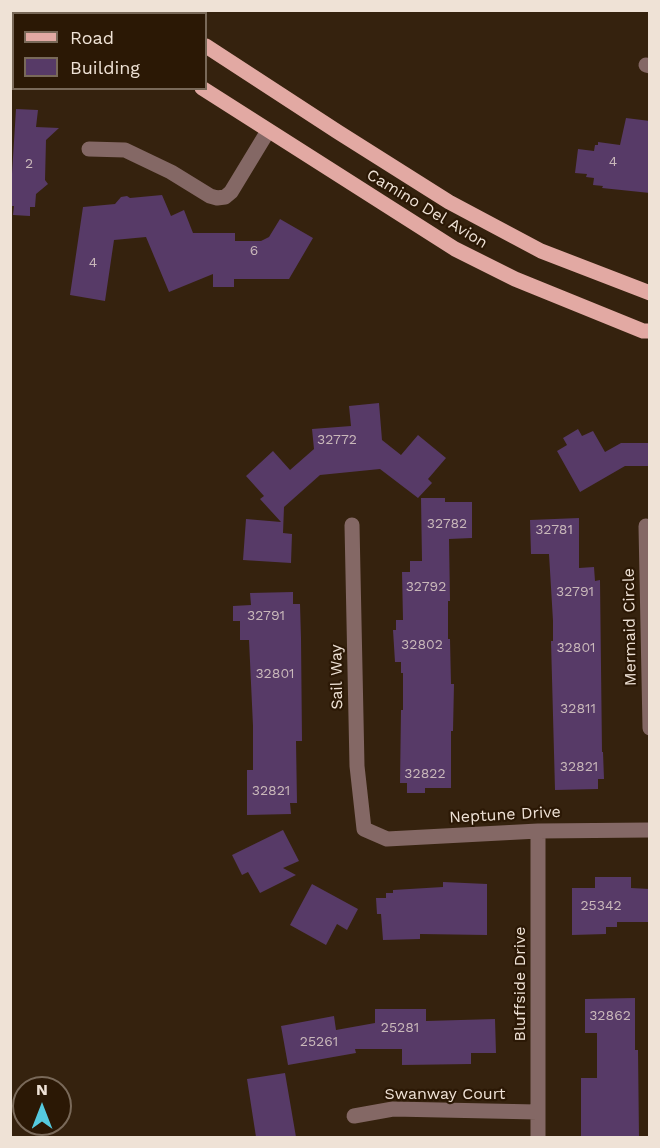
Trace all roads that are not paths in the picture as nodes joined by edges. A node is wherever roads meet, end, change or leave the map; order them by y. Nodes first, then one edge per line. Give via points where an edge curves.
1 (207, 47) edge
2 (205, 90) edge
3 (268, 131) junction
4 (89, 149) dead end
5 (650, 293) edge
6 (650, 331) edge
7 (352, 525) dead end
8 (646, 526) dead end
9 (650, 728) edge
10 (364, 829) joint
11 (650, 830) edge
12 (538, 831) junction
13 (537, 1112) junction
14 (354, 1116) dead end
15 (538, 1137) edge

1 - 5 main road, Camino Del Avion via 449,201 541,251
2 - 3 main road, Camino Del Avion
3 - 4 street via 231,192 217,198 125,150
3 - 6 main road, Camino Del Avion via 455,249 515,279
7 - 10 street, Sail Way via 357,766
8 - 9 street, Mermaid Circle
10 - 12 street, Neptune Drive via 387,839
11 - 12 street, Neptune Drive
12 - 13 street, Bluffside Drive
13 - 14 street, Swanway Court via 393,1109
13 - 15 street, Bluffside Drive

